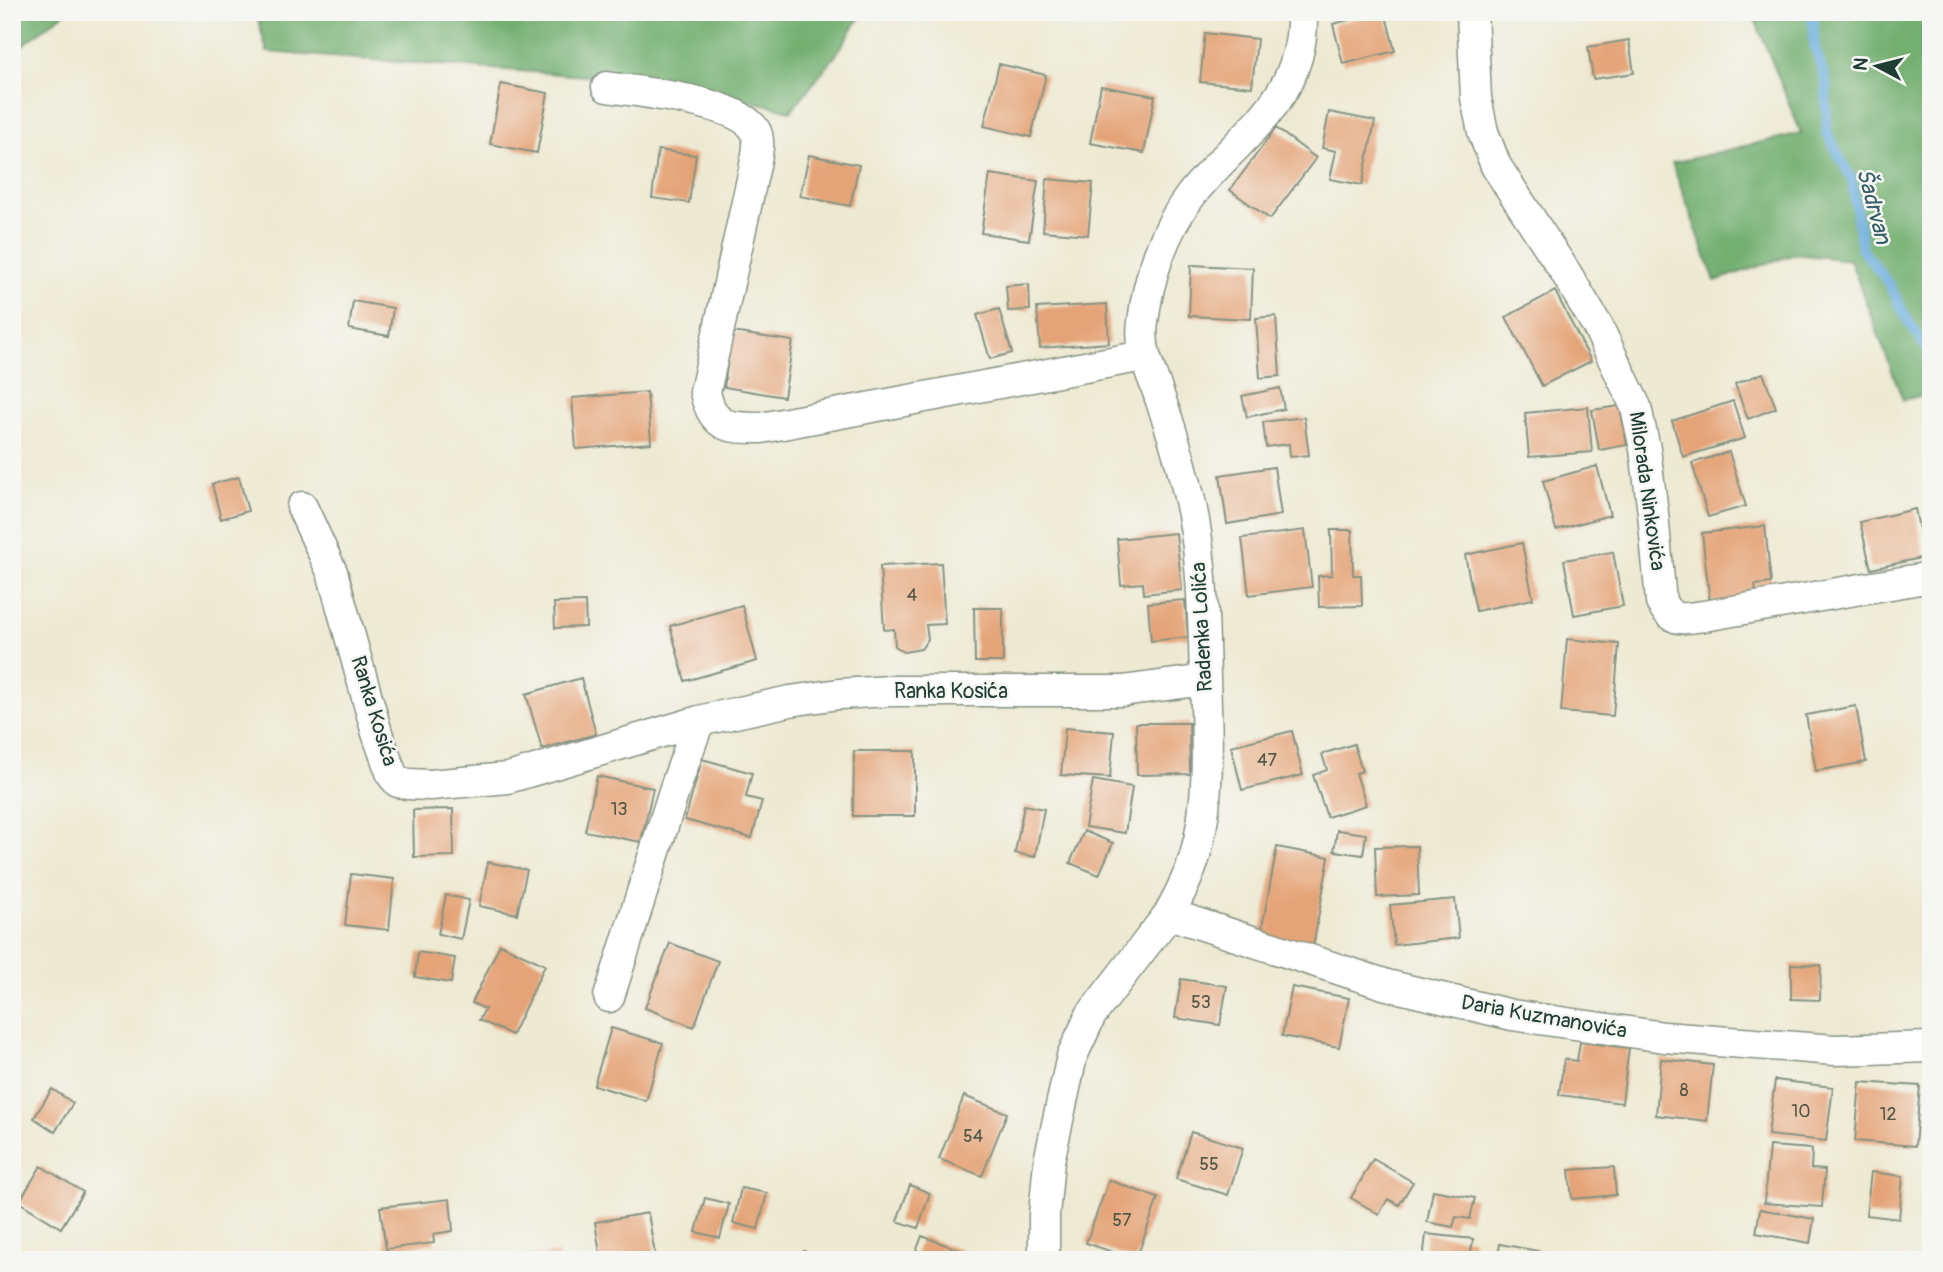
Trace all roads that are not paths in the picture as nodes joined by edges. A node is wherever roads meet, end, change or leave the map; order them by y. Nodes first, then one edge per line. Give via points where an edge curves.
1 (1302, 12) edge
2 (1472, 12) edge
3 (607, 87) dead end
4 (1143, 356) junction
5 (302, 507) dead end
6 (1931, 576) edge
7 (1205, 680) junction
8 (699, 721) junction
9 (1169, 914) junction
10 (609, 997) dead end
11 (1931, 1047) edge
12 (1044, 1260) edge

1 - 4 street, Radenka Lolića via 1299,53 1288,82 1267,115 1192,195 1165,239 1142,324
2 - 6 street, Milorada Ninkovića via 1476,98 1496,166 1598,327 1636,407 1661,602 1667,614 1676,618 1704,616
3 - 4 street via 715,105 741,116 756,132 754,170 705,392 709,409 720,421 734,428 761,428
4 - 7 street, Radenka Lolića via 1172,436 1198,540
5 - 8 street, Ranka Kosića via 332,572 377,733 398,782 430,785 508,778
7 - 8 street, Ranka Kosića via 1122,691 839,694
7 - 9 street, Radenka Lolića via 1200,835 1187,879
8 - 10 street
9 - 11 street, Daria Kuzmanovića via 1387,985 1512,1015 1664,1037 1835,1050
9 - 12 street, Radenka Lolića via 1091,1015 1075,1047 1049,1161

